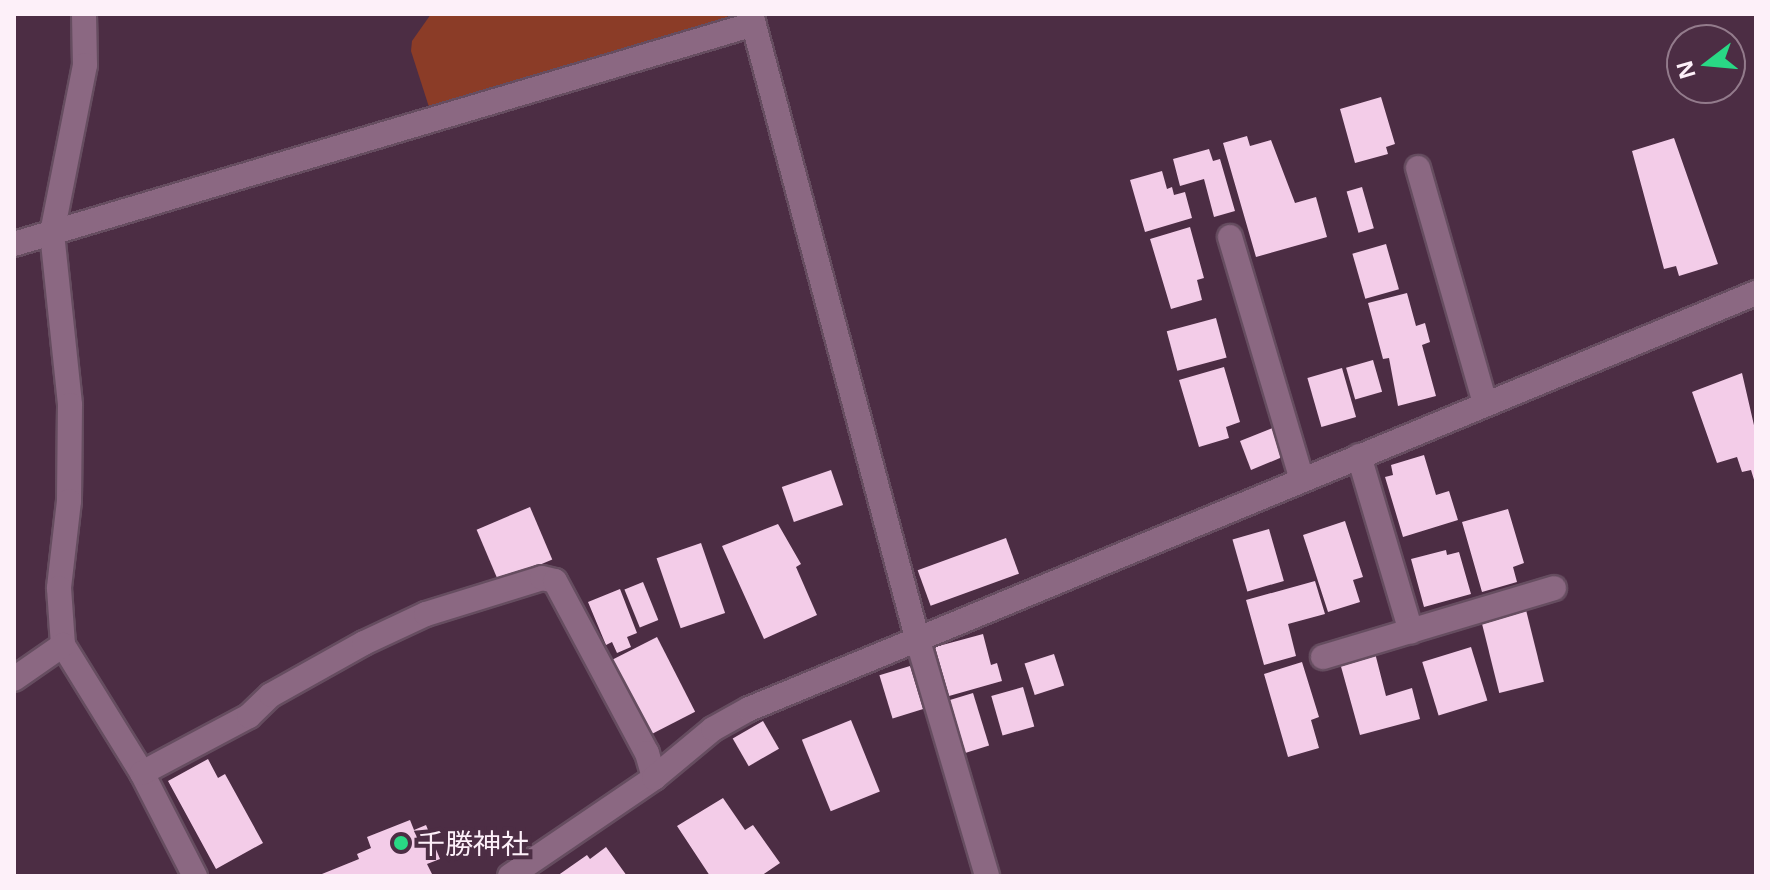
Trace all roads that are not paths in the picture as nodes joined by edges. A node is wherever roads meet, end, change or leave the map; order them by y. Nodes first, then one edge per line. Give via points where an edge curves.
1 (84, 14) edge
2 (752, 19) edge
3 (1418, 168) dead end
4 (52, 233) junction
5 (1230, 237) dead end
6 (14, 244) edge
7 (1756, 293) edge
8 (1485, 403) junction
9 (1359, 456) junction
10 (1302, 480) junction
11 (1554, 588) dead end
12 (1411, 631) junction
13 (918, 641) junction
14 (63, 645) junction
15 (1323, 657) dead end
16 (14, 679) edge
17 (142, 773) junction
18 (654, 778) junction
19 (195, 876) edge
20 (510, 876) edge
21 (987, 876) edge

1 - 4 street via 85,65
2 - 4 street
2 - 13 street
3 - 8 street
4 - 6 street
4 - 14 street via 70,405 69,501 59,588
5 - 10 street
7 - 8 street
8 - 9 street
9 - 10 street
9 - 12 street
10 - 13 street
11 - 12 street
12 - 15 street
13 - 18 street via 749,709 713,729
13 - 21 street
14 - 16 street
14 - 17 street
17 - 18 street via 249,716 271,695 364,643 426,614 542,578 555,581 647,753
17 - 19 street
18 - 20 street

